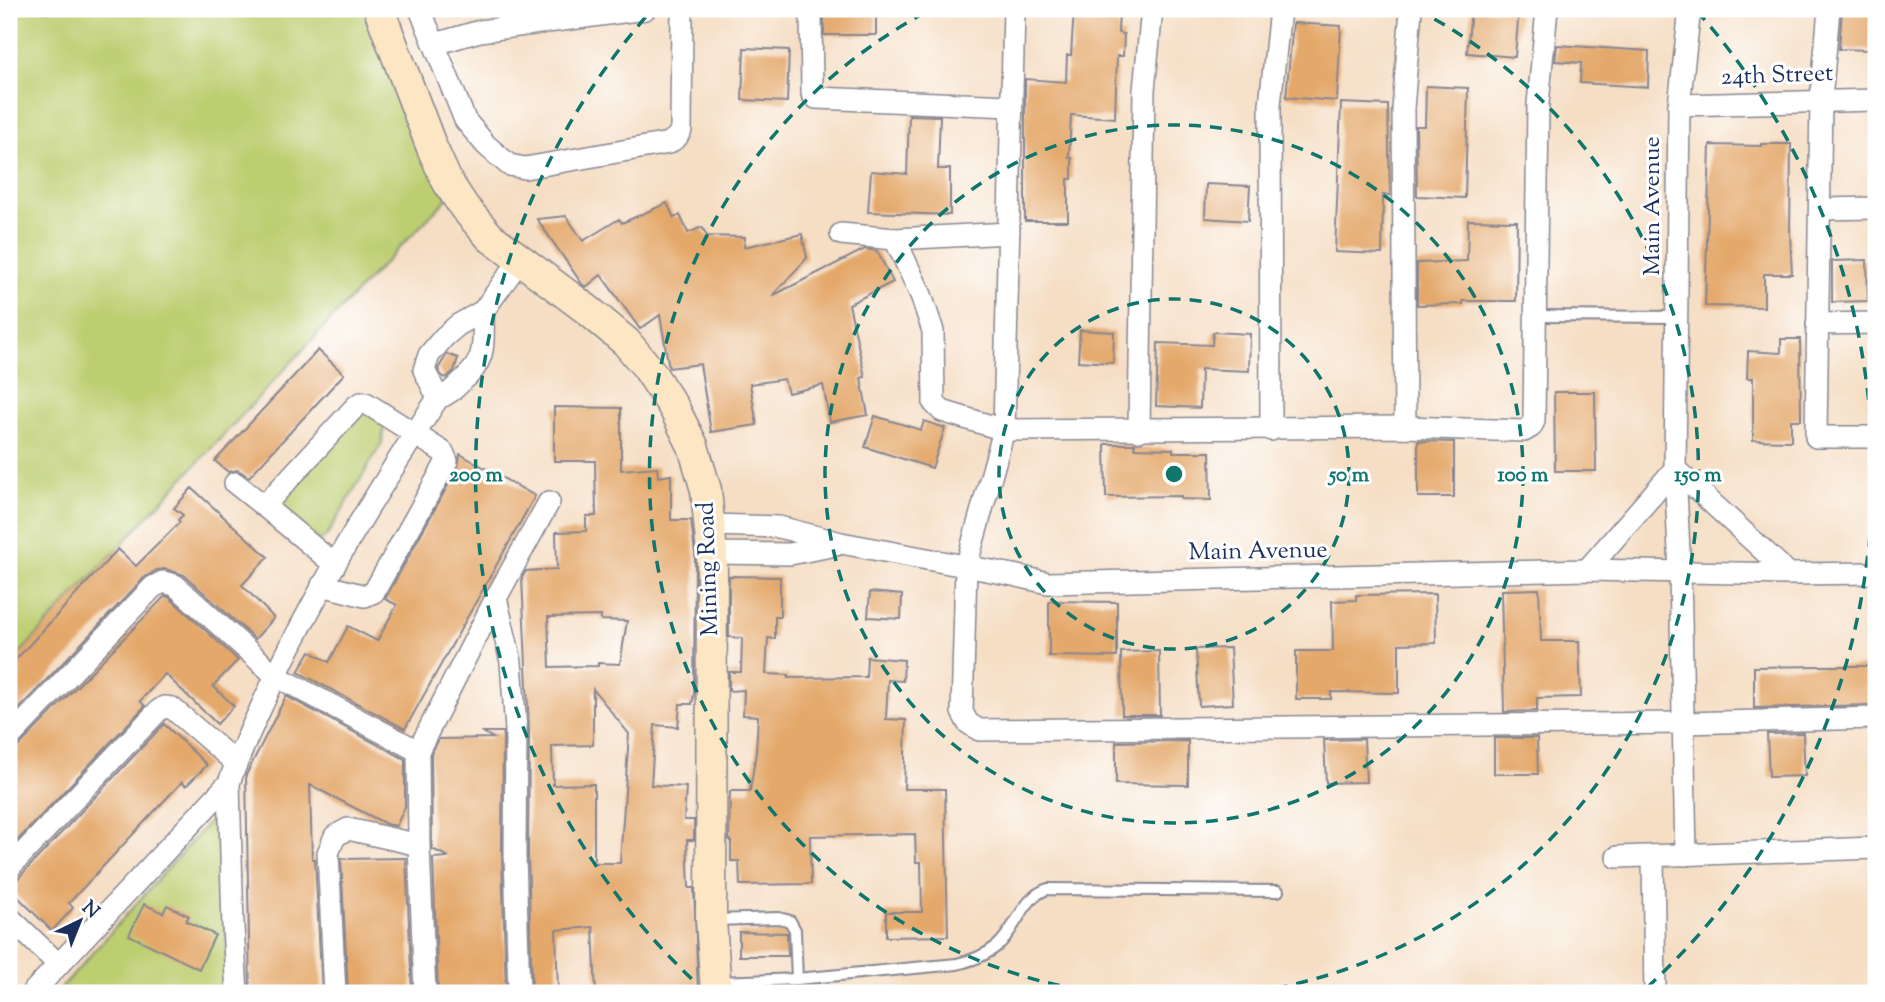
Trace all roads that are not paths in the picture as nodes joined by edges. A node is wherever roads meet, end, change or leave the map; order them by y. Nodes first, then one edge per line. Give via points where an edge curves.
1 (379, 9) edge
2 (420, 9) edge
3 (645, 9) edge
4 (682, 9) edge
5 (811, 9) edge
6 (1014, 9) edge
7 (1152, 9) edge
8 (1280, 9) edge
9 (1411, 9) edge
10 (1547, 9) edge
11 (1690, 9) edge
12 (1829, 9) edge
13 (435, 44) junction
14 (1821, 100) junction
15 (1876, 100) edge
16 (1679, 105) junction
17 (1011, 106) junction
18 (1876, 208) edge
19 (1821, 209) junction
20 (1009, 233) junction
21 (841, 234) dead end
22 (895, 239) junction
23 (520, 260) junction
24 (483, 311) junction
25 (1537, 316) junction
26 (1679, 317) junction
27 (1876, 323) edge
28 (1817, 324) junction
29 (438, 398) junction
30 (1405, 428) junction
31 (1004, 430) junction
32 (1271, 430) junction
33 (1139, 431) junction
34 (415, 434) junction
35 (1876, 437) edge
36 (1675, 469) junction
37 (235, 483) dead end
38 (549, 502) dead end
39 (264, 506) junction
40 (711, 539) junction
41 (335, 565) junction
42 (966, 567) junction
43 (1587, 570) junction
44 (1680, 572) junction
45 (1876, 573) edge
46 (1789, 575) junction
47 (322, 585) junction
48 (496, 598) junction
49 (276, 676) junction
50 (1876, 718) edge
51 (1682, 723) junction
52 (9, 738) edge
53 (418, 751) junction
54 (236, 763) junction
55 (229, 783) junction
56 (419, 845) junction
57 (1876, 848) edge
58 (1686, 855) junction
59 (1653, 856) junction
60 (1617, 857) dead end
61 (9, 868) edge
62 (1278, 891) dead end
63 (9, 917) edge
64 (711, 920) junction
65 (58, 964) junction
66 (797, 979) junction
67 (716, 988) edge
68 (32, 993) edge
69 (237, 993) edge
70 (335, 993) edge
71 (425, 993) edge
72 (519, 993) edge
73 (1655, 993) edge

1 - 23 street, Mining Road via 447,181 490,237
2 - 13 street
3 - 13 street via 480,31
4 - 13 street via 681,130 677,137 669,143 525,168 509,165 465,120
5 - 17 street via 812,94 816,98
6 - 17 street
7 - 33 street via 1144,90
8 - 32 street via 1270,105
9 - 30 street via 1403,109
10 - 25 street via 1538,104
11 - 16 street, Main Avenue
12 - 14 street
14 - 15 street, 24th Street
14 - 16 street, 24th Street
14 - 19 street
16 - 26 street, Main Avenue
17 - 20 street
18 - 19 street
19 - 28 street
20 - 22 street
20 - 31 street
21 - 22 street
22 - 31 street via 933,331 936,407
23 - 24 street
23 - 40 street, Mining Road via 626,342 647,367 693,446 706,489
24 - 29 street via 481,359 473,373
24 - 29 street via 458,325 429,355 424,370
25 - 26 lane
25 - 30 street via 1531,427 1524,431
26 - 36 street, Main Avenue
27 - 28 street
28 - 35 street via 1816,437
29 - 34 street
30 - 32 street
31 - 33 street
31 - 42 street
32 - 33 street
34 - 39 street via 361,402
34 - 41 street
34 - 47 street via 443,452 447,461 374,592 365,596
36 - 43 street
36 - 44 street, Main Avenue
36 - 46 street
37 - 39 street
38 - 48 street
39 - 41 street
40 - 42 street, Main Avenue via 779,527 841,544
40 - 64 street, Mining Road
41 - 47 street
42 - 43 street, Main Avenue via 1048,583
42 - 51 street via 962,712 979,730
43 - 44 street, Main Avenue
44 - 46 street, Main Avenue
44 - 51 street, Main Avenue
45 - 46 street, Main Avenue
47 - 49 street
48 - 53 street
48 - 72 street via 511,662 516,730
49 - 52 street via 175,585 163,582 152,587
49 - 53 street
49 - 54 street
50 - 51 street
51 - 58 street, Main Avenue
53 - 56 street
54 - 55 street
54 - 61 street via 173,708 164,707
55 - 65 street
55 - 69 street
56 - 70 street via 348,829 335,836 328,853
56 - 71 street
57 - 58 street
58 - 59 street
59 - 60 street
59 - 73 street
62 - 66 lane via 1048,889 1035,895 998,944 978,958 957,964
63 - 65 street
64 - 66 lane via 790,921 795,930
64 - 67 street, Mining Road
65 - 68 street
66 - 67 lane

